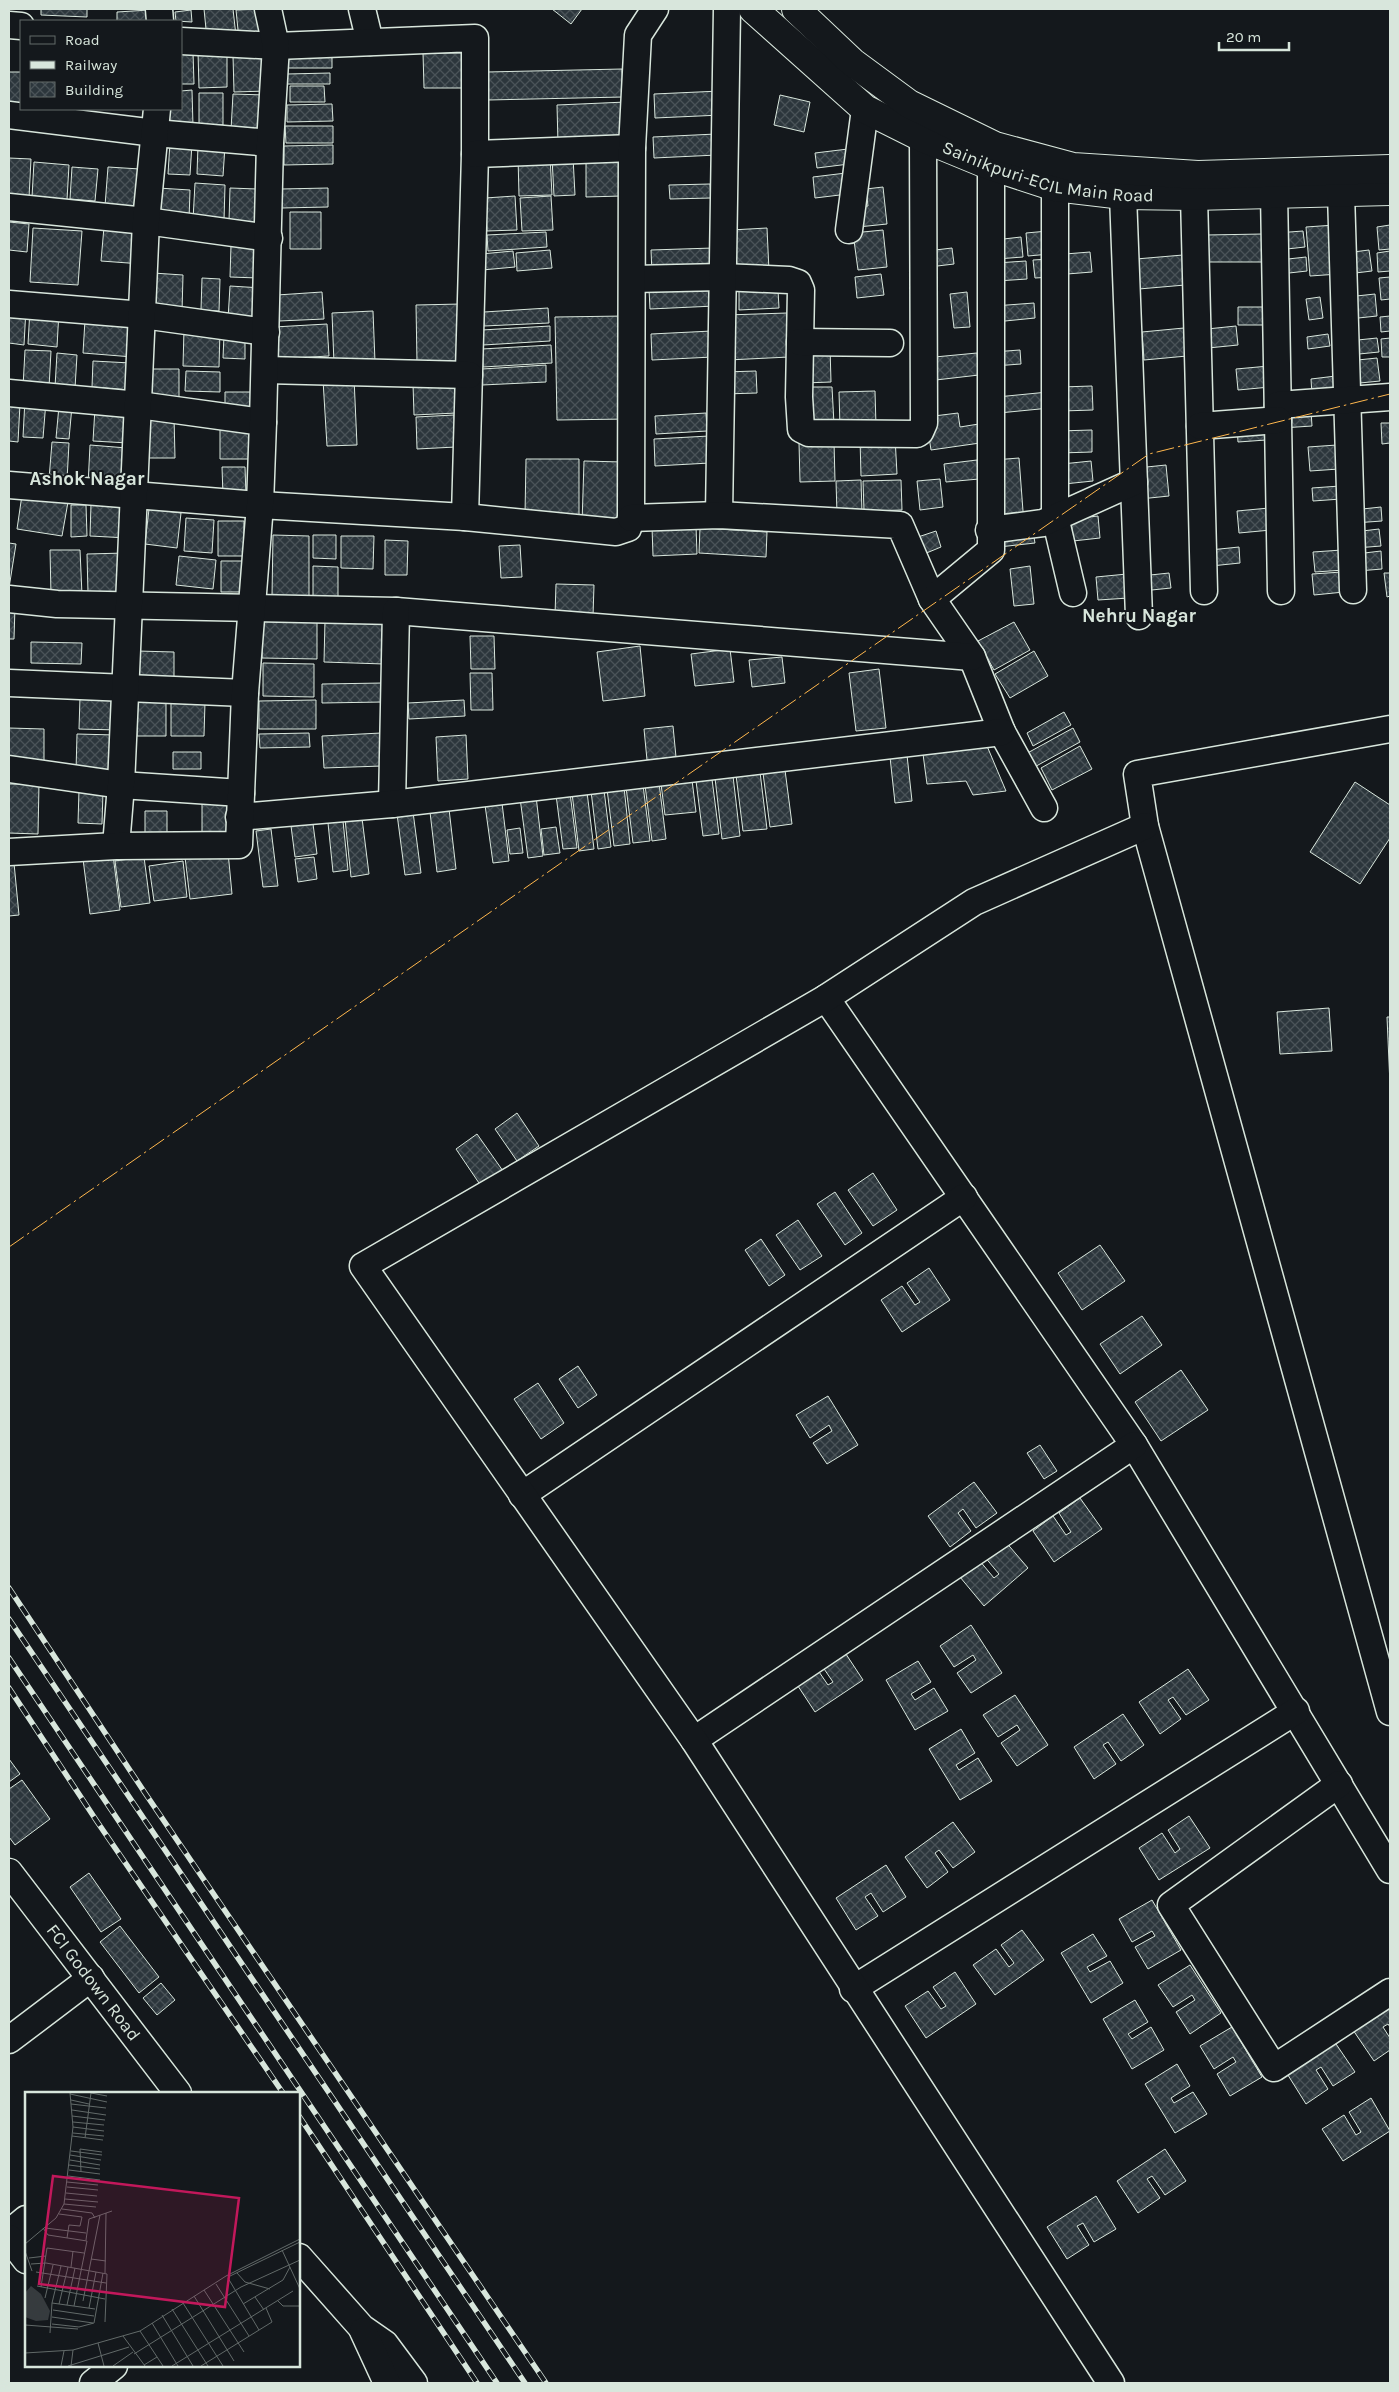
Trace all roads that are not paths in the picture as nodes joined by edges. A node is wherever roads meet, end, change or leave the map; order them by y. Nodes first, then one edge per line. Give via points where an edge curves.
1 (268, 9) edge
2 (362, 9) edge
3 (654, 9) edge
4 (727, 9) edge
5 (753, 9) edge
6 (796, 9) edge
7 (182, 41) edge
8 (370, 42) junction
9 (276, 46) junction
10 (864, 109) junction
11 (9, 115) edge
12 (156, 121) edge
13 (923, 138) junction
14 (270, 143) junction
15 (632, 148) junction
16 (475, 154) junction
17 (992, 166) junction
18 (1390, 169) edge
19 (1055, 187) junction
20 (1390, 191) edge
21 (1274, 192) junction
22 (1341, 193) junction
23 (1123, 194) junction
24 (1194, 196) junction
25 (9, 208) edge
26 (146, 221) junction
27 (849, 230) dead end
28 (269, 238) junction
29 (722, 276) junction
30 (633, 279) junction
31 (9, 304) edge
32 (143, 315) junction
33 (266, 332) junction
34 (800, 342) junction
35 (890, 343) dead end
36 (265, 370) junction
37 (469, 375) junction
38 (9, 393) edge
39 (1390, 397) edge
40 (1347, 400) junction
41 (139, 404) junction
42 (1278, 413) junction
43 (263, 422) junction
44 (1200, 426) junction
45 (1134, 482) junction
46 (9, 485) edge
47 (134, 495) junction
48 (260, 506) junction
49 (719, 515) junction
50 (465, 517) junction
51 (1055, 517) junction
52 (631, 518) junction
53 (990, 530) junction
54 (1353, 590) dead end
55 (1204, 591) dead end
56 (1281, 591) dead end
57 (1073, 593) dead end
58 (932, 598) junction
59 (9, 599) edge
60 (129, 606) junction
61 (252, 610) junction
62 (396, 611) junction
63 (1139, 616) dead end
64 (972, 657) junction
65 (9, 683) edge
66 (126, 688) junction
67 (245, 693) junction
68 (1390, 729) edge
69 (1002, 732) junction
70 (9, 769) edge
71 (121, 785) junction
72 (392, 804) junction
73 (240, 805) junction
74 (1044, 808) dead end
75 (1145, 826) junction
76 (116, 846) junction
77 (9, 852) edge
78 (826, 998) junction
79 (964, 1197) junction
80 (1134, 1445) junction
81 (522, 1495) junction
82 (1296, 1711) junction
83 (1390, 1712) edge
84 (694, 1740) junction
85 (1339, 1784) junction
86 (1390, 1870) edge
87 (9, 1872) edge
88 (91, 1978) junction
89 (853, 1989) junction
90 (1390, 1992) edge
91 (9, 2040) edge
92 (177, 2092) edge
93 (25, 2220) edge
94 (9, 2233) edge
95 (9, 2238) edge
96 (300, 2258) edge
97 (25, 2259) edge
98 (362, 2328) junction
99 (380, 2380) edge
100 (414, 2383) edge
101 (1110, 2383) edge

1 - 9 street
2 - 8 street
3 - 15 street via 638,34
4 - 29 street
5 - 10 main road, Sainikpuri-ECIL Main Road
6 - 18 main road, Sainikpuri-ECIL Main Road via 852,62 909,104 995,146 1073,167 1198,175
7 - 9 street
8 - 9 street
8 - 16 street via 476,38
9 - 14 street
10 - 13 main road, Sainikpuri-ECIL Main Road
10 - 27 street
11 - 12 street
12 - 14 street
12 - 26 street
13 - 17 main road, Sainikpuri-ECIL Main Road
13 - 34 street via 924,423 920,432 805,432 800,423
14 - 28 street
15 - 16 street
15 - 30 street
16 - 37 street
17 - 19 main road, Sainikpuri-ECIL Main Road
17 - 53 street
19 - 23 main road, Sainikpuri-ECIL Main Road
19 - 51 street
20 - 22 main road, Sainikpuri-ECIL Main Road
21 - 22 main road, Sainikpuri-ECIL Main Road
21 - 24 main road, Sainikpuri-ECIL Main Road
21 - 42 street
22 - 40 street
23 - 24 main road, Sainikpuri-ECIL Main Road
23 - 45 street
24 - 44 street
25 - 26 street
26 - 28 street
26 - 32 street
28 - 33 street
29 - 30 street
29 - 34 street via 798,283 802,290
29 - 49 street
30 - 52 street
31 - 32 street
32 - 33 street
32 - 41 street
33 - 36 street
34 - 35 street
36 - 37 street
36 - 43 street
37 - 50 street
38 - 41 street
39 - 40 street
40 - 42 street
40 - 54 street
41 - 43 street
41 - 47 street
42 - 44 street
42 - 56 street
43 - 48 street
44 - 55 street
45 - 51 street
45 - 63 street
46 - 47 street
47 - 48 street
47 - 60 street
48 - 50 street
48 - 61 street
49 - 52 street
49 - 58 street via 900,525
50 - 52 street via 616,532 628,528
51 - 53 street via 1044,523
51 - 57 street
53 - 58 street via 991,550
58 - 64 street
59 - 60 street
60 - 61 street
60 - 66 street
61 - 62 street
61 - 67 street
62 - 64 street
62 - 72 street
64 - 69 street
65 - 66 street
66 - 67 street
66 - 71 street
67 - 73 street
68 - 75 street via 1137,774
69 - 72 street
69 - 74 street
70 - 71 street
71 - 73 street
71 - 76 street
72 - 73 street
73 - 76 street via 239,845
75 - 78 street via 974,902
75 - 83 street
76 - 77 street
78 - 79 street
78 - 81 street via 363,1266
79 - 80 street
79 - 81 street
80 - 82 street
80 - 84 street
81 - 84 street
82 - 85 street
82 - 89 street
84 - 89 street
85 - 86 street
85 - 90 street via 1171,1905 1274,2068
87 - 88 street, FCI Godown Road
88 - 91 street
88 - 92 street, FCI Godown Road
89 - 101 street
93 - 94 street
95 - 97 street
96 - 98 street
98 - 99 street
98 - 100 street via 385,2344

